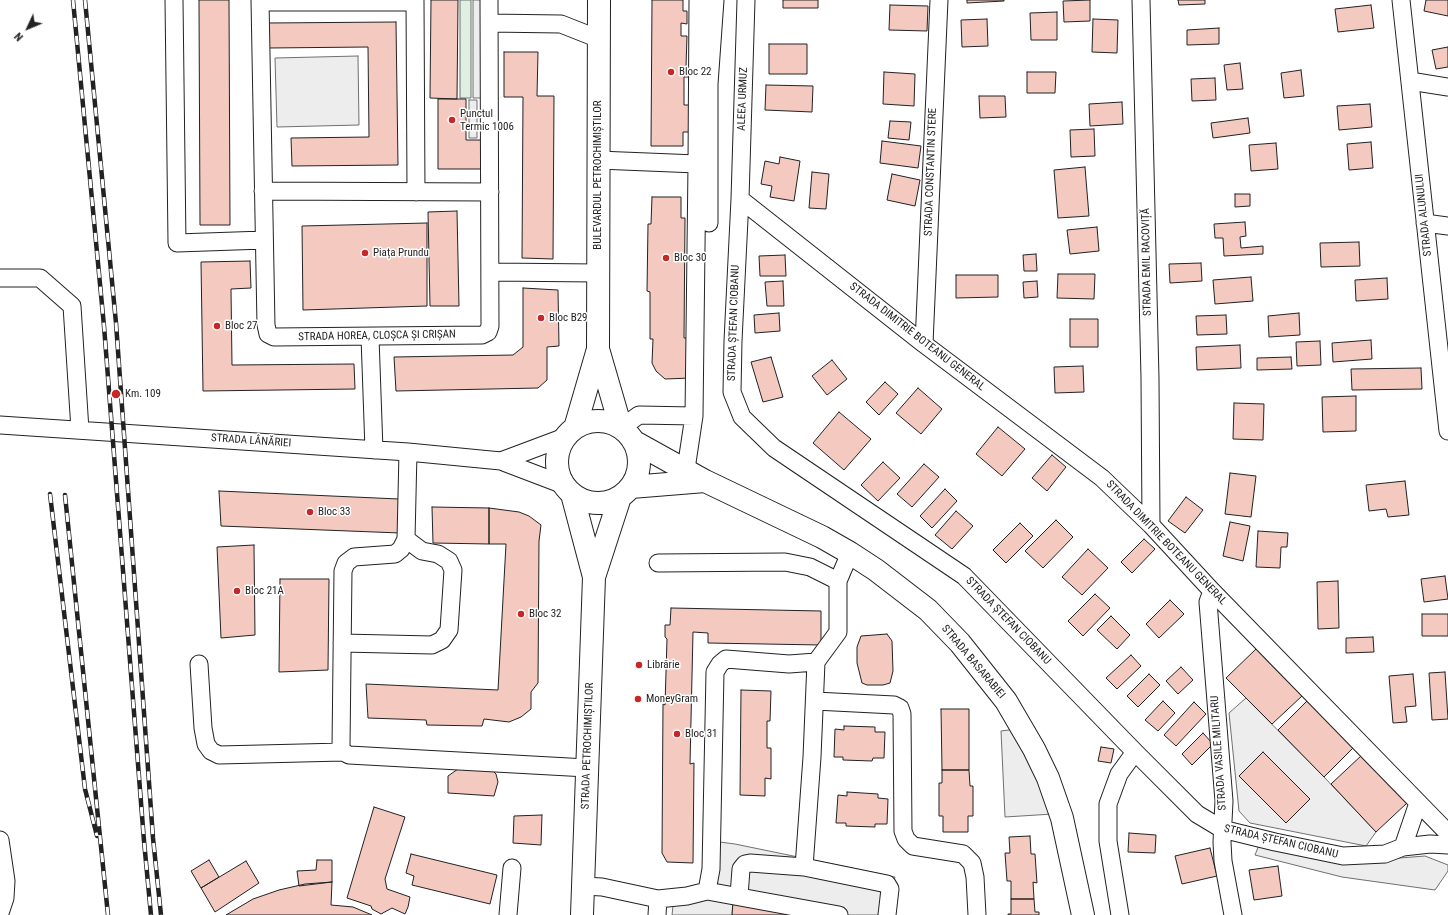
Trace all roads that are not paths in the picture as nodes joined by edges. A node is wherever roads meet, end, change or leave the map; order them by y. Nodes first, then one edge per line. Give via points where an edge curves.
1 (174, 0) edge
2 (489, 0) edge
3 (599, 0) edge
4 (698, 0) edge
5 (715, 0) edge
6 (746, 0) edge
7 (938, 0) edge
8 (1141, 0) edge
9 (1401, 0) edge
10 (260, 1) edge
11 (416, 1) edge
12 (489, 23) junction
13 (599, 39) junction
14 (1410, 81) junction
15 (704, 84) junction
16 (1448, 87) edge
17 (598, 160) junction
18 (697, 164) junction
19 (263, 191) junction
20 (416, 192) junction
21 (490, 192) junction
22 (740, 199) junction
23 (709, 223) dead end
24 (1425, 223) junction
25 (1448, 226) edge
26 (264, 240) junction
27 (490, 272) junction
28 (598, 273) junction
29 (0, 278) edge
30 (370, 337) junction
31 (924, 344) junction
32 (598, 349) junction
33 (1444, 356) edge
34 (694, 416) junction
35 (0, 425) edge
36 (80, 430) junction
37 (1448, 431) edge
38 (570, 432) junction
39 (627, 434) junction
40 (374, 450) junction
41 (408, 452) junction
42 (501, 461) junction
43 (686, 469) junction
44 (705, 481) junction
45 (568, 490) junction
46 (626, 492) junction
47 (1151, 525) junction
48 (406, 539) junction
49 (850, 553) junction
50 (658, 563) dead end
51 (594, 577) junction
52 (838, 581) junction
53 (1212, 591) junction
54 (342, 643) junction
55 (816, 662) junction
56 (199, 664) dead end
57 (815, 701) junction
58 (343, 752) junction
59 (1135, 752) junction
60 (587, 768) junction
61 (1418, 803) junction
62 (1222, 829) junction
63 (1448, 833) edge
64 (0, 840) edge
65 (1448, 845) edge
66 (1403, 847) junction
67 (804, 867) junction
68 (512, 868) dead end
69 (583, 886) junction
70 (707, 891) junction
71 (738, 896) junction
72 (658, 907) edge
73 (0, 913) edge
74 (508, 915) edge
75 (582, 915) edge
76 (839, 915) edge
77 (887, 915) edge
78 (977, 915) edge
79 (1083, 915) edge
80 (1120, 915) edge
81 (1234, 915) edge

1 - 26 street via 178,243
2 - 12 street, STRADA HOREA, CLOȘCA ȘI CRIȘAN
3 - 13 main road, BULEVARDUL PETROCHIMIȘTILOR
4 - 15 street
5 - 15 street
6 - 22 street, ALEEA URMUZ
7 - 31 street, STRADA CONSTANTIN STERE
8 - 47 street, STRADA EMIL RACOVIȚĂ
9 - 14 street, STRADA ALUNULUI
10 - 11 street, STRADA HOREA, CLOȘCA ȘI CRIȘAN
10 - 19 street, STRADA HOREA, CLOȘCA ȘI CRIȘAN
11 - 20 street, STRADA HOREA, CLOȘCA ȘI CRIȘAN
12 - 13 street via 561,24
12 - 21 street, STRADA HOREA, CLOȘCA ȘI CRIȘAN
13 - 17 main road, BULEVARDUL PETROCHIMIȘTILOR
14 - 16 street
14 - 24 street, STRADA ALUNULUI
15 - 18 street
15 - 23 street
17 - 18 street
17 - 28 main road, BULEVARDUL PETROCHIMIȘTILOR
18 - 34 street
19 - 20 street
19 - 26 street, STRADA HOREA, CLOȘCA ȘI CRIȘAN
20 - 21 street
21 - 27 street, STRADA HOREA, CLOȘCA ȘI CRIȘAN
22 - 31 street, STRADA DIMITRIE BOTEANU GENERAL
22 - 59 street, STRADA ȘTEFAN CIOBANU via 732,340 732,392 742,417 774,448 964,576
24 - 25 street
24 - 33 street, STRADA ALUNULUI
26 - 30 street, STRADA HOREA, CLOȘCA ȘI CRIȘAN via 268,334 274,337
27 - 28 street
27 - 30 street, STRADA HOREA, CLOȘCA ȘI CRIȘAN via 488,332 482,335
28 - 32 main road, BULEVARDUL PETROCHIMIȘTILOR
29 - 36 street via 40,278 72,306
30 - 40 street
31 - 47 street, STRADA DIMITRIE BOTEANU GENERAL via 1102,478
32 - 38 main road, BULEVARDUL PETROCHIMIȘTILOR
32 - 39 main road, BULEVARDUL PETROCHIMIȘTILOR
33 - 37 street, STRADA ALUNULUI
34 - 39 street via 640,414
34 - 43 street
35 - 36 street, STRADA LÂNĂRIEI
36 - 40 street, STRADA LÂNĂRIEI
38 - 39 main road via 586,423 598,421 610,423
38 - 42 street
38 - 45 main road via 559,448 557,461 558,474
39 - 43 main road, STRADA BASARABIEI
39 - 46 main road via 638,452 639,464 637,476
40 - 41 street, STRADA LÂNĂRIEI
41 - 42 street, STRADA LÂNĂRIEI
41 - 48 street
42 - 45 street
43 - 44 main road, STRADA BASARABIEI
44 - 46 main road, STRADA BASARABIEI
44 - 49 main road, STRADA BASARABIEI via 822,536
45 - 46 main road via 583,501 596,504 609,502
45 - 51 main road, STRADA PETROCHIMIȘTILOR
46 - 51 main road, STRADA PETROCHIMIȘTILOR
47 - 53 street, STRADA DIMITRIE BOTEANU GENERAL
48 - 54 street via 395,554 354,556 346,563 343,571
48 - 54 street via 422,550 450,560 453,570 449,630 442,640 432,645
49 - 52 street
49 - 79 main road, STRADA BASARABIEI via 928,610 960,643 1006,701 1034,749 1050,784 1062,818
50 - 52 street via 785,562 810,567
51 - 60 main road, STRADA PETROCHIMIȘTILOR
52 - 55 street via 838,632
53 - 61 street, STRADA DIMITRIE BOTEANU GENERAL
53 - 62 street, STRADA VASILE MILITARU via 1208,602 1224,801
54 - 58 street
55 - 57 street
55 - 70 street via 789,664 726,659 715,672 711,869
56 - 58 street via 203,728 206,744 212,751 219,755
57 - 67 street
57 - 78 street via 894,705 900,708 903,831 913,846 963,854 972,863 976,877
58 - 60 street
59 - 62 street, STRADA ȘTEFAN CIOBANU via 1197,814
59 - 80 street via 1119,774 1108,804 1108,841
60 - 69 main road, STRADA PETROCHIMIȘTILOR
61 - 63 street, STRADA DIMITRIE BOTEANU GENERAL
61 - 66 street
62 - 66 street, STRADA ȘTEFAN CIOBANU via 1344,856 1385,854
62 - 81 street, STRADA VASILE MILITARU via 1224,861
64 - 73 street via 6,881 5,898
65 - 66 street, STRADA ȘTEFAN CIOBANU
67 - 71 street via 745,864 741,869
67 - 77 street via 887,884 890,889
68 - 74 street
69 - 72 street via 602,887
69 - 75 main road, STRADA PETROCHIMIȘTILOR
70 - 71 street
70 - 72 street
71 - 76 street

